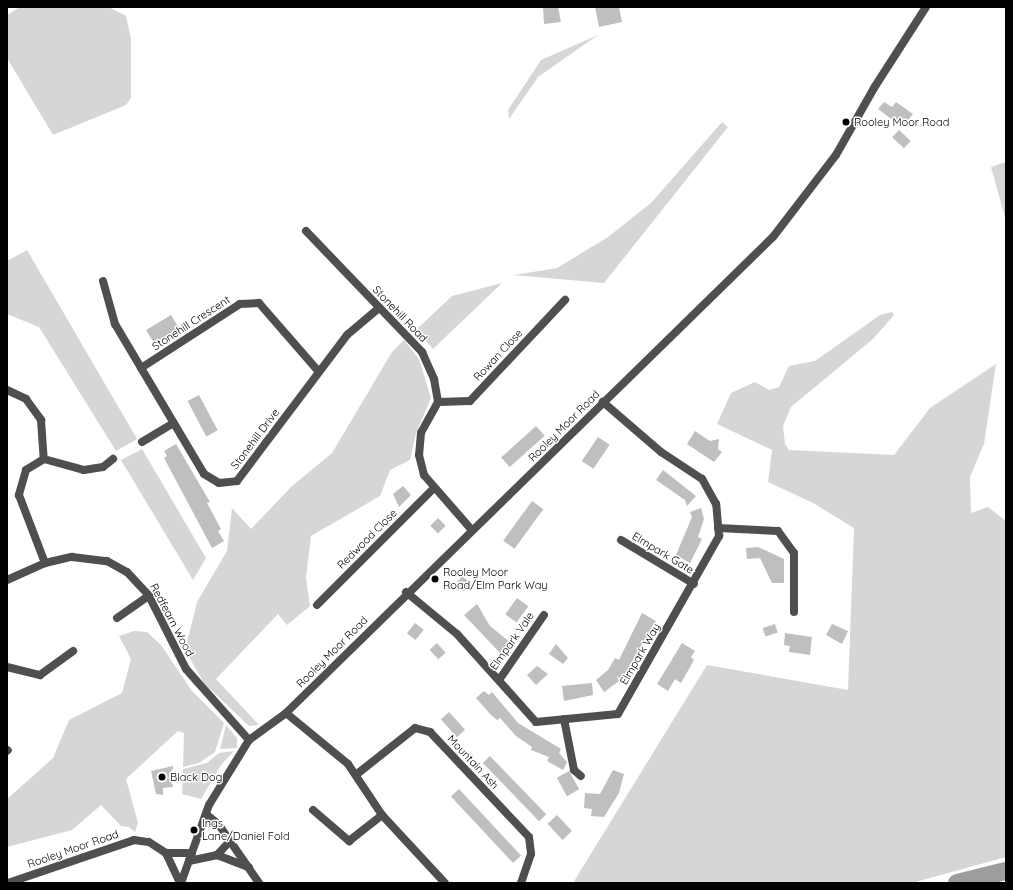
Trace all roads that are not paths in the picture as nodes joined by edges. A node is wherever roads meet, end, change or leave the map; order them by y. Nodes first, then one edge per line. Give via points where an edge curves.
1 (926, 7) edge
2 (306, 231) dead end
3 (103, 281) dead end
4 (565, 300) dead end
5 (379, 308) junction
6 (141, 368) junction
7 (319, 372) junction
8 (7, 390) edge
9 (438, 402) junction
10 (603, 402) junction
11 (174, 423) junction
12 (142, 442) dead end
13 (44, 459) junction
14 (113, 459) dead end
15 (432, 489) junction
16 (718, 528) junction
17 (471, 529) junction
18 (621, 540) dead end
19 (45, 563) junction
20 (7, 580) edge
21 (694, 584) junction
22 (406, 592) junction
23 (150, 596) junction
24 (317, 605) dead end
25 (794, 612) dead end
26 (544, 615) dead end
27 (117, 618) dead end
28 (73, 651) dead end
29 (7, 667) edge
30 (499, 680) junction
31 (286, 713) junction
32 (564, 719) junction
33 (249, 740) junction
34 (357, 774) junction
35 (581, 776) dead end
36 (313, 810) dead end
37 (206, 814) junction
38 (382, 815) junction
39 (230, 841) junction
40 (166, 853) junction
41 (217, 855) junction
42 (190, 857) junction
43 (250, 867) junction
44 (8, 883) edge
45 (181, 883) edge
46 (260, 883) edge
47 (445, 883) edge
48 (521, 883) edge

1 - 10 street, Rooley Moor Road via 874,88 836,156 773,237
2 - 5 street, Stonehill Road
3 - 6 street, Stonehill Drive via 115,324
4 - 9 street, Rowan Close via 470,401
5 - 7 street, Stonehill Drive via 347,335
5 - 9 street, Stonehill Road via 422,352 434,379
6 - 7 street, Stonehill Crescent via 240,304 260,303
6 - 11 street, Stonehill Drive
7 - 11 street, Stonehill Drive via 237,481 219,483 204,474
8 - 13 street via 26,399 41,420
9 - 15 street via 421,433 419,455 424,475
10 - 16 street, Elmpark Way via 661,452 702,479 716,504
10 - 17 street, Rooley Moor Road
11 - 12 street
13 - 14 street via 69,468 84,470 103,467
13 - 19 street via 26,470 19,495
15 - 17 street
15 - 24 street, Redwood Close
16 - 21 street, Elmpark Way via 719,536
16 - 25 street via 778,532 794,553
17 - 22 street, Rooley Moor Road
18 - 21 street, Elmpark Gate
19 - 20 street, Redfearn Wood
19 - 23 street, Redfearn Wood via 72,557 107,561 127,572
21 - 32 street, Elmpark Way via 618,714
22 - 30 street, Elmpark Way via 457,634
22 - 31 street, Rooley Moor Road
23 - 27 street
23 - 33 street, Redfearn Wood via 186,669
26 - 30 street, Elmpark Vale
28 - 29 street via 40,675
30 - 32 street, Elmpark Way via 536,722
31 - 33 street, Rooley Moor Road
31 - 34 street
32 - 35 street via 574,770
33 - 37 street, Rooley Moor Road
34 - 38 street
34 - 48 street, Mountain Ash via 415,728 430,732 529,837 531,854
36 - 38 street via 349,841
37 - 39 street
37 - 42 street, Rooley Moor Road
38 - 47 street
39 - 41 street
39 - 43 street
40 - 42 street
40 - 44 street, Rooley Moor Road via 149,842 126,842
40 - 45 street
41 - 42 street
41 - 43 street
42 - 45 street, Rooley Moor Road
43 - 46 street

